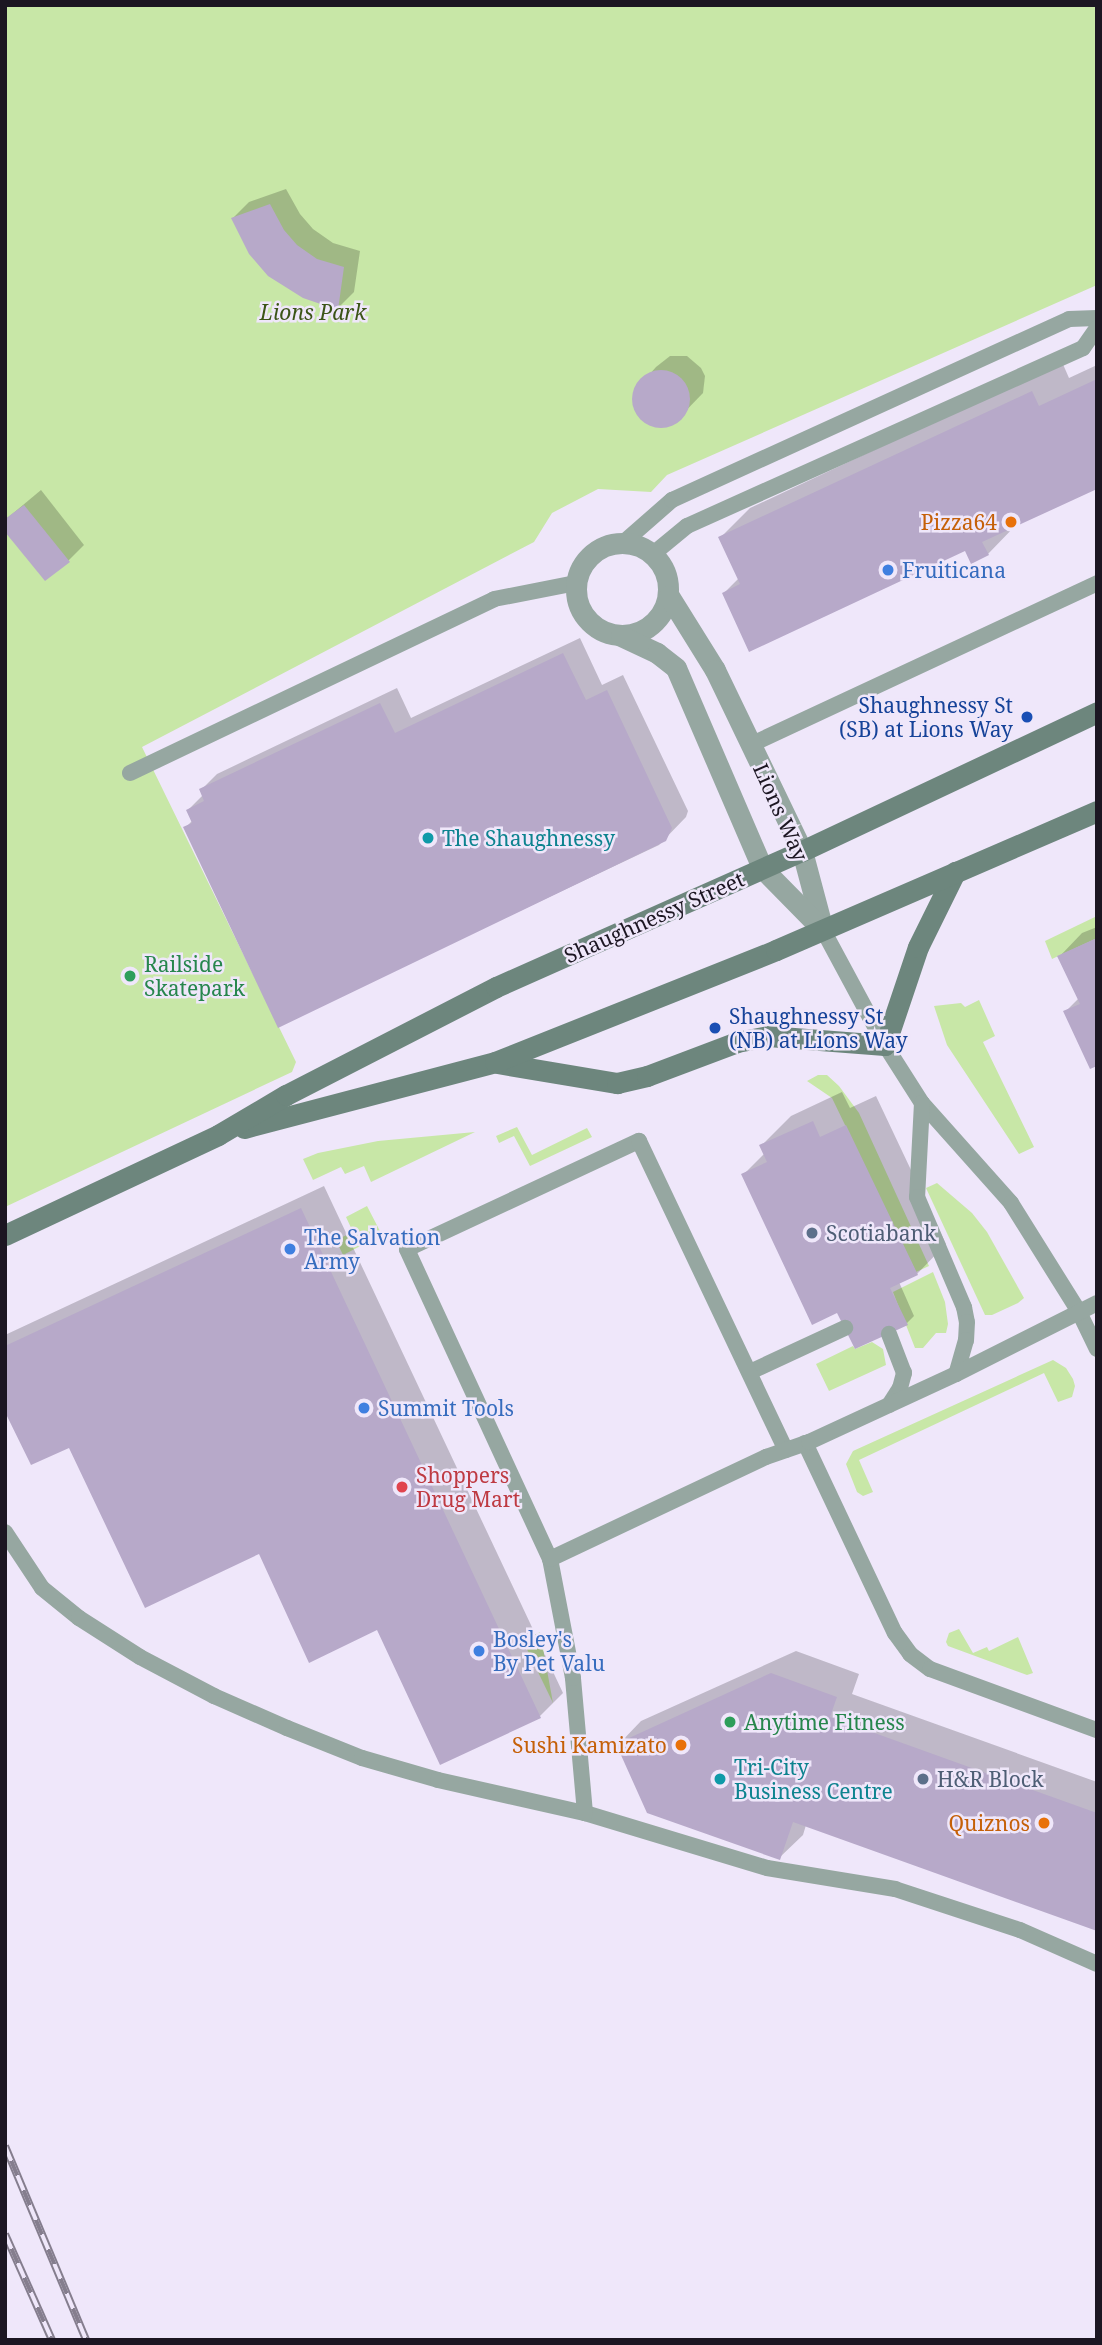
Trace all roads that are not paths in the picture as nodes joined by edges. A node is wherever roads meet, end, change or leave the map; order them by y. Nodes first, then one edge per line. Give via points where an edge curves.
1 (1097, 318) edge
2 (1097, 328) edge
3 (624, 542) junction
4 (653, 554) junction
5 (576, 583) junction
6 (1097, 583) edge
7 (669, 596) junction
8 (621, 636) junction
9 (1097, 712) edge
10 (750, 745) junction
11 (130, 773) dead end
12 (1097, 811) edge
13 (802, 851) junction
14 (762, 868) junction
15 (955, 873) junction
16 (823, 930) junction
17 (885, 1045) junction
18 (495, 1062) junction
19 (922, 1103) junction
20 (218, 1135) junction
21 (5, 1236) edge
22 (1097, 1303) edge
23 (1079, 1312) junction
24 (845, 1328) dead end
25 (889, 1334) dead end
26 (1097, 1349) edge
27 (750, 1372) junction
28 (956, 1374) junction
29 (889, 1405) junction
30 (805, 1443) junction
31 (786, 1450) junction
32 (5, 1532) edge
33 (550, 1559) junction
34 (1097, 1730) edge
35 (585, 1813) junction
36 (1097, 1964) edge

1 - 3 lane via 1069,319 672,500
2 - 4 lane via 1083,348 687,526
3 - 4 street
3 - 5 street via 603,546 590,555
4 - 7 street via 666,573
5 - 8 street via 582,613 593,625
5 - 11 lane via 494,599
6 - 10 lane
7 - 8 street via 650,627
7 - 10 street, Lions Way via 703,647
8 - 14 street, Lions Way via 657,653 681,677
9 - 13 main road, Shaughnessy Street
10 - 13 street, Lions Way
12 - 15 main road, Shaughnessy Street
13 - 14 main road, Shaughnessy Street
13 - 16 street, Lions Way
14 - 16 street, Lions Way
14 - 20 main road, Shaughnessy Street via 496,987
15 - 16 main road, Shaughnessy Street
15 - 17 main road via 918,947
16 - 17 lane
16 - 18 main road, Shaughnessy Street
17 - 18 main road via 768,1036 617,1083
17 - 19 lane
18 - 20 main road, Shaughnessy Street
19 - 23 lane via 1011,1203
19 - 28 lane via 917,1197 967,1322
20 - 21 main road, Shaughnessy Street
22 - 23 lane
23 - 26 lane
23 - 28 lane
24 - 27 lane
25 - 29 lane via 904,1373
27 - 31 lane
27 - 33 lane via 639,1141 407,1249
28 - 29 lane
29 - 30 lane
30 - 31 lane
30 - 34 lane via 895,1633 910,1654 930,1669
31 - 33 lane
32 - 35 lane via 42,1588 79,1619 214,1696 362,1758
33 - 35 lane via 573,1678
35 - 36 lane via 767,1868 895,1889 1020,1930

